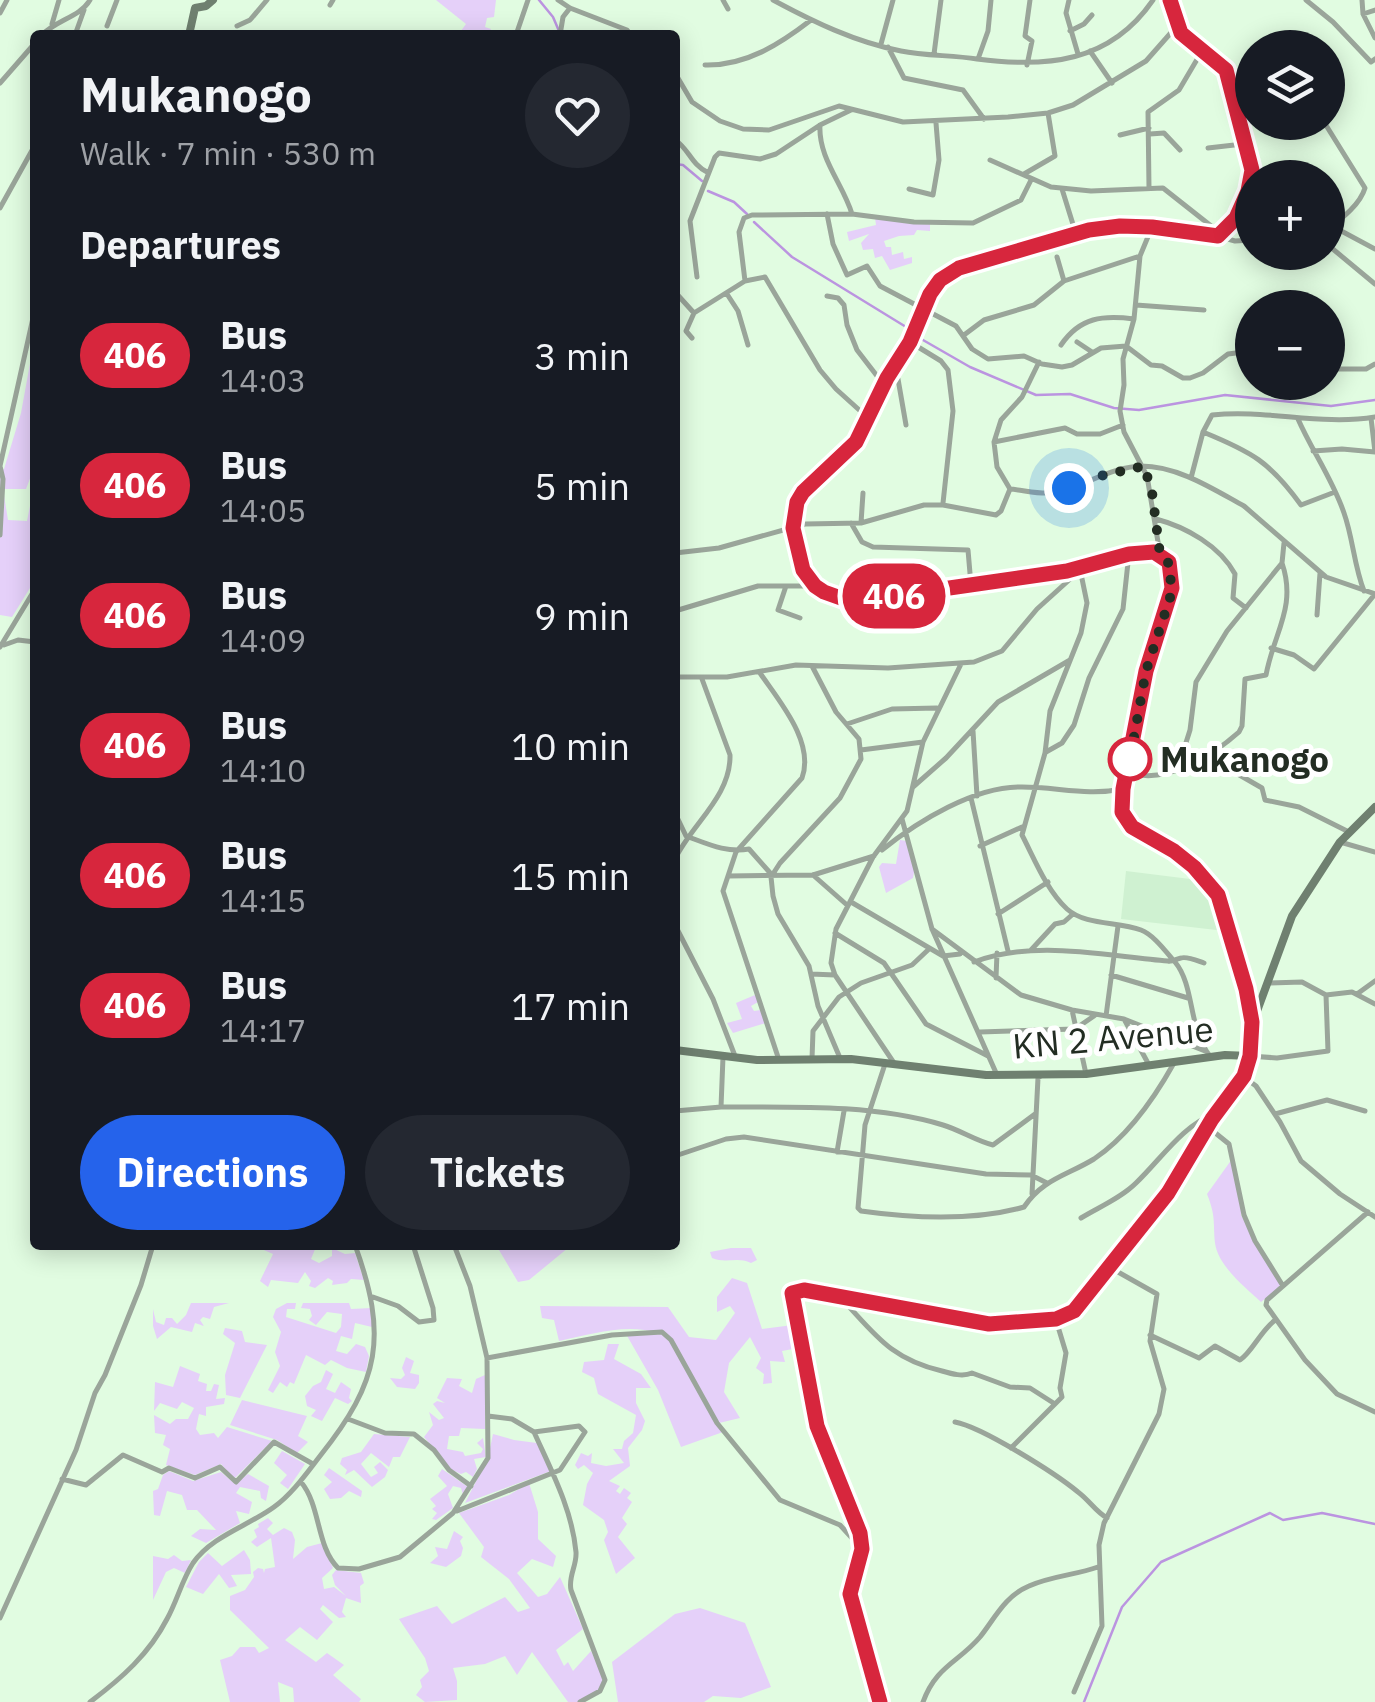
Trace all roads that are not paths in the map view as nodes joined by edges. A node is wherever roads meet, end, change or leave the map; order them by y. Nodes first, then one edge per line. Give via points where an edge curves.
1 (7, 0) edge
2 (58, 0) edge
3 (90, 0) edge
4 (117, 0) edge
5 (213, 0) edge
6 (267, 0) edge
7 (528, 0) edge
8 (558, 0) edge
9 (723, 0) edge
10 (774, 0) edge
11 (893, 0) edge
12 (941, 0) edge
13 (991, 0) edge
14 (1030, 0) edge
15 (1069, 0) edge
16 (1154, 0) edge
17 (1170, 0) edge
18 (1306, 0) edge
19 (1362, 0) edge
20 (85, 8) junction
21 (570, 8) junction
22 (728, 9) dead end
23 (1375, 10) edge
24 (0, 13) edge
25 (1364, 14) junction
26 (1092, 15) dead end
27 (810, 20) junction
28 (52, 24) junction
29 (107, 26) dead end
30 (237, 26) dead end
31 (1176, 27) junction
32 (47, 30) edge
33 (77, 30) edge
34 (189, 30) edge
35 (518, 30) edge
36 (561, 30) edge
37 (627, 30) edge
38 (1070, 31) junction
39 (1375, 38) edge
40 (884, 46) junction
41 (30, 48) edge
42 (1090, 50) junction
43 (1202, 51) junction
44 (934, 54) junction
45 (1078, 54) junction
46 (978, 59) junction
47 (1374, 62) edge
48 (705, 65) dead end
49 (1027, 65) junction
50 (0, 83) edge
51 (1112, 84) junction
52 (680, 89) edge
53 (851, 110) junction
54 (1048, 113) junction
55 (984, 119) junction
56 (936, 123) junction
57 (820, 124) junction
58 (1150, 131) junction
59 (1120, 134) dead end
60 (1335, 140) edge
61 (1243, 144) junction
62 (680, 145) edge
63 (1208, 148) dead end
64 (1180, 150) dead end
65 (30, 154) edge
66 (990, 160) dead end
67 (708, 172) junction
68 (1024, 174) junction
69 (1031, 180) junction
70 (1150, 188) junction
71 (910, 189) dead end
72 (1062, 189) junction
73 (0, 208) edge
74 (1345, 213) edge
75 (826, 214) junction
76 (852, 214) junction
77 (1152, 227) junction
78 (1076, 234) junction
79 (1219, 235) junction
80 (1345, 235) edge
81 (1235, 241) edge
82 (1375, 249) edge
83 (1140, 256) junction
84 (1056, 257) dead end
85 (1345, 259) edge
86 (696, 278) dead end
87 (745, 280) junction
88 (1064, 280) junction
89 (1375, 284) edge
90 (726, 294) junction
91 (827, 296) dead end
92 (680, 298) edge
93 (1136, 306) junction
94 (924, 310) junction
95 (1204, 310) dead end
96 (694, 313) junction
97 (1134, 319) junction
98 (30, 331) edge
99 (964, 334) junction
100 (692, 338) dead end
101 (910, 342) junction
102 (1077, 342) dead end
103 (748, 345) dead end
104 (1061, 345) dead end
105 (1126, 346) junction
106 (1092, 352) junction
107 (1235, 353) edge
108 (1039, 362) junction
109 (1375, 364) edge
110 (1345, 368) edge
111 (892, 370) junction
112 (884, 385) junction
113 (1373, 417) edge
114 (867, 418) junction
115 (1298, 419) junction
116 (906, 425) dead end
117 (1123, 425) junction
118 (1203, 432) junction
119 (994, 442) junction
120 (1312, 451) junction
121 (1375, 452) edge
122 (0, 466) edge
123 (1144, 466) junction
124 (1192, 478) junction
125 (1010, 489) junction
126 (1335, 492) junction
127 (863, 494) dead end
128 (942, 505) junction
129 (1156, 519) junction
130 (851, 523) junction
131 (862, 523) junction
132 (793, 528) junction
133 (0, 534) edge
134 (1284, 544) junction
135 (680, 552) edge
136 (1129, 554) junction
137 (1160, 554) junction
138 (1282, 562) junction
139 (1079, 570) junction
140 (1320, 571) junction
141 (971, 585) junction
142 (786, 586) junction
143 (815, 586) junction
144 (1364, 591) junction
145 (1375, 594) edge
146 (30, 596) edge
147 (680, 608) edge
148 (1246, 608) junction
149 (1317, 615) dead end
150 (800, 618) dead end
151 (30, 641) edge
152 (0, 646) edge
153 (1271, 648) junction
154 (1072, 659) junction
155 (962, 664) junction
156 (812, 666) junction
157 (758, 671) junction
158 (680, 678) edge
159 (702, 679) junction
160 (938, 708) junction
161 (848, 724) junction
162 (973, 728) junction
163 (922, 742) junction
164 (1218, 748) junction
165 (861, 750) junction
166 (1044, 752) junction
167 (1178, 768) junction
168 (1128, 771) junction
169 (913, 788) junction
170 (1035, 788) junction
171 (1123, 789) junction
172 (974, 797) junction
173 (1375, 807) edge
174 (902, 819) junction
175 (680, 823) edge
176 (1022, 827) junction
177 (908, 832) junction
178 (1349, 832) junction
179 (686, 836) junction
180 (1340, 842) junction
181 (980, 846) junction
182 (680, 849) edge
183 (736, 852) junction
184 (1375, 852) edge
185 (873, 857) junction
186 (812, 875) junction
187 (727, 876) junction
188 (772, 876) junction
189 (1048, 882) junction
190 (848, 903) junction
191 (1073, 913) junction
192 (998, 914) junction
193 (1118, 926) junction
194 (932, 929) junction
195 (835, 932) junction
196 (680, 935) edge
197 (929, 949) junction
198 (1032, 950) junction
199 (1008, 951) junction
200 (997, 953) junction
201 (963, 954) junction
202 (1114, 954) junction
203 (942, 956) junction
204 (974, 962) junction
205 (1175, 962) junction
206 (1204, 962) dead end
207 (890, 971) junction
208 (812, 974) junction
209 (835, 975) junction
210 (1112, 975) junction
211 (996, 978) junction
212 (1375, 981) edge
213 (1268, 982) junction
214 (846, 991) junction
215 (1357, 994) junction
216 (1326, 995) junction
217 (1188, 998) junction
218 (1375, 1004) edge
219 (1072, 1010) junction
220 (1096, 1014) junction
221 (1106, 1016) junction
222 (823, 1018) junction
223 (1124, 1019) junction
224 (1252, 1022) junction
225 (1074, 1028) junction
226 (980, 1032) junction
227 (996, 1032) junction
228 (986, 1043) junction
229 (680, 1051) edge
230 (1208, 1054) junction
231 (1250, 1056) junction
232 (722, 1057) junction
233 (840, 1058) junction
234 (991, 1058) junction
235 (736, 1059) junction
236 (812, 1059) junction
237 (779, 1060) junction
238 (1174, 1063) junction
239 (890, 1065) junction
240 (1149, 1066) junction
241 (1086, 1074) junction
242 (998, 1075) junction
243 (1042, 1075) junction
244 (1244, 1076) junction
245 (721, 1108) junction
246 (680, 1111) edge
247 (844, 1111) junction
248 (1217, 1112) junction
249 (1364, 1112) dead end
250 (870, 1113) junction
251 (1036, 1114) junction
252 (1274, 1114) junction
253 (1208, 1127) junction
254 (837, 1152) junction
255 (680, 1154) edge
256 (863, 1156) junction
257 (1031, 1175) junction
258 (1047, 1183) junction
259 (1032, 1194) junction
260 (1372, 1215) edge
261 (1081, 1218) dead end
262 (152, 1250) edge
263 (357, 1250) edge
264 (414, 1250) edge
265 (456, 1250) edge
266 (1111, 1268) junction
267 (1283, 1286) junction
268 (373, 1297) junction
269 (841, 1298) junction
270 (1056, 1319) junction
271 (1275, 1320) junction
272 (1150, 1335) junction
273 (487, 1358) junction
274 (1054, 1404) junction
275 (1375, 1412) edge
276 (488, 1416) junction
277 (348, 1419) junction
278 (955, 1422) dead end
279 (534, 1432) junction
280 (1011, 1448) junction
281 (314, 1464) junction
282 (553, 1474) junction
283 (62, 1479) junction
284 (300, 1481) junction
285 (472, 1486) junction
286 (453, 1513) junction
287 (1107, 1518) junction
288 (862, 1549) junction
289 (1100, 1566) junction
290 (0, 1618) edge
291 (1074, 1692) dead end
292 (90, 1702) edge
293 (580, 1702) edge
294 (880, 1702) edge
295 (923, 1702) edge

1 - 24 street
2 - 28 street
3 - 20 street
4 - 29 street
5 - 34 main road via 195,8
6 - 30 street
7 - 35 street
8 - 21 street
9 - 22 street
10 - 27 street
11 - 40 street
12 - 44 street
13 - 46 street
14 - 49 street
15 - 38 street
16 - 42 street via 1126,32
17 - 31 street
18 - 47 street
19 - 25 street
20 - 28 street
20 - 33 street
21 - 36 street
21 - 37 street
23 - 25 street
25 - 39 street
26 - 38 street
27 - 40 street
27 - 48 street via 735,63
28 - 32 street
31 - 43 street
31 - 51 street via 1156,52
38 - 45 street
40 - 44 street
40 - 55 street via 904,78 963,90
41 - 50 street
42 - 45 street
42 - 51 street
43 - 58 street via 1179,90 1148,112
43 - 61 street via 1226,70
44 - 46 street
45 - 49 street
46 - 49 street
51 - 54 street
52 - 53 street via 706,114 755,130 833,107
53 - 56 street
53 - 57 street
54 - 55 street
54 - 68 street via 1056,156
55 - 56 street
56 - 71 street via 933,194
57 - 67 street via 760,159 719,153
57 - 76 street via 822,149
58 - 59 street
58 - 64 street via 1164,133
58 - 70 street
60 - 74 street via 1365,188
61 - 63 street
61 - 79 street via 1251,178 1236,218
62 - 67 street
65 - 73 street
66 - 68 street
67 - 86 street via 690,221
68 - 69 street
69 - 72 street
69 - 76 street via 1012,207 973,223
70 - 72 street
70 - 79 street via 1162,188
72 - 78 street
75 - 76 street
75 - 87 street via 744,218 739,232
75 - 94 street via 847,275 867,266 877,284
77 - 78 street
77 - 79 street
77 - 83 street
78 - 94 street via 959,268 935,286
79 - 81 street
80 - 82 street
83 - 88 street
83 - 93 street
84 - 88 street
85 - 89 street
87 - 90 street
87 - 114 street via 767,278 820,370
88 - 99 street via 1034,305 984,320
90 - 96 street
90 - 103 street
91 - 112 street via 844,305 857,350
92 - 96 street
93 - 95 street
93 - 97 street
94 - 99 street
94 - 101 street
96 - 100 street via 686,331
97 - 104 street via 1092,318
97 - 105 street
98 - 122 street
99 - 108 street via 988,360 1014,355
101 - 111 street
101 - 128 street via 948,370 953,411
102 - 106 street
105 - 106 street
105 - 107 street via 1183,378
105 - 117 street
106 - 108 street via 1072,365
108 - 119 street
109 - 110 street
111 - 112 street
111 - 116 street
112 - 114 street
113 - 115 street
113 - 121 street
114 - 132 street via 850,449 803,492
115 - 118 street via 1262,412 1212,415
115 - 120 street
117 - 119 street via 1100,434 1065,428
117 - 123 street
118 - 124 street
118 - 126 street via 1250,452 1301,504
119 - 125 street via 996,468
120 - 121 street
120 - 126 street
122 - 133 street
123 - 124 street
123 - 125 street via 1054,492
123 - 129 street
124 - 134 street via 1244,506
125 - 128 street via 996,515
126 - 144 street
127 - 131 street
128 - 131 street
129 - 137 street
129 - 148 street via 1191,532 1220,555 1236,574 1233,598
130 - 131 street
130 - 132 street
130 - 141 street via 866,546 968,550
132 - 135 street
132 - 143 street via 803,570
134 - 138 street
134 - 140 street
136 - 137 street
136 - 139 street
136 - 166 street via 1123,608 1074,726
137 - 168 street via 1171,566 1172,588 1146,671
138 - 148 street
138 - 153 street via 1289,594
139 - 141 street
139 - 154 street via 1086,604
139 - 155 street via 1002,651
140 - 144 street
140 - 149 street
141 - 143 street via 852,602
142 - 143 street
142 - 147 street via 742,589
142 - 150 street via 778,610
144 - 145 street
145 - 153 street via 1314,668
146 - 152 street
148 - 167 street via 1196,682
151 - 152 street
153 - 164 street via 1266,675 1245,679 1240,730
154 - 162 street via 998,702
154 - 166 street via 1050,710
155 - 156 street
155 - 160 street
156 - 157 street
156 - 161 street
157 - 159 street
157 - 183 street via 788,714 806,761 802,778
158 - 159 street
159 - 179 street via 730,768 719,795
160 - 161 street via 892,709
160 - 163 street
161 - 165 street
162 - 169 street
162 - 172 street
163 - 165 street
163 - 169 street
164 - 167 street
164 - 178 street via 1229,769 1262,788 1265,800 1299,807
165 - 188 street via 840,798
166 - 170 street
167 - 168 street via 1154,777
168 - 171 street
169 - 174 street
170 - 171 street via 1085,794
170 - 172 street
170 - 176 street
171 - 224 street via 1126,822 1174,851 1218,895
172 - 177 street
172 - 181 street
173 - 178 main road
174 - 177 street
174 - 185 street
175 - 179 street
176 - 181 street
176 - 189 street
177 - 185 street
177 - 194 street
178 - 180 main road
179 - 182 street
179 - 183 street
180 - 184 street
180 - 213 main road via 1292,916
181 - 192 street
183 - 187 street
183 - 188 street via 752,851
185 - 186 street
185 - 190 street
186 - 188 street
186 - 190 street
187 - 188 street
187 - 237 street via 725,899
188 - 208 street via 778,914
189 - 191 street
189 - 192 street
190 - 195 street
190 - 197 street
191 - 193 street
191 - 198 street
192 - 199 street
193 - 202 street
193 - 205 street via 1147,934
194 - 201 street
194 - 203 street
195 - 207 street
195 - 209 street
196 - 235 street
197 - 203 street
197 - 207 street via 912,965
198 - 199 street
198 - 202 street
199 - 200 street
200 - 204 street
200 - 211 street
201 - 203 street
201 - 204 street
202 - 205 street
202 - 210 street
203 - 226 street
204 - 211 street
205 - 206 street
205 - 217 street
207 - 214 street
207 - 234 street via 926,1024
208 - 209 street
208 - 222 street
209 - 214 street
210 - 217 street
210 - 221 street
211 - 219 street via 1021,994
212 - 215 street
213 - 216 street via 1302,982
213 - 224 main road
214 - 222 street
214 - 239 street
215 - 216 street
215 - 218 street
216 - 231 street via 1328,1051
217 - 230 street
219 - 220 street
219 - 225 street
220 - 221 street
220 - 225 street
221 - 223 street
222 - 233 street
222 - 236 street via 812,1034
223 - 230 street
223 - 240 street
224 - 231 main road
225 - 227 street
225 - 241 street
226 - 227 street
226 - 228 street
227 - 228 street
228 - 234 street
229 - 232 main road, KN 2 Avenue
230 - 231 main road, KN 2 Avenue
230 - 238 main road, KN 2 Avenue
231 - 244 main road, KN 2 Avenue
232 - 235 main road, KN 2 Avenue
232 - 245 street
233 - 236 main road, KN 2 Avenue
233 - 239 main road, KN 2 Avenue
234 - 242 street
235 - 237 main road, KN 2 Avenue
236 - 237 main road, KN 2 Avenue
238 - 240 main road, KN 2 Avenue
238 - 258 street via 1153,1101 1099,1155
239 - 242 main road, KN 2 Avenue
239 - 250 street
240 - 241 main road, KN 2 Avenue
241 - 243 main road, KN 2 Avenue
242 - 243 main road, KN 2 Avenue
243 - 251 street
244 - 248 main road, KN 2 Avenue
244 - 252 street
245 - 246 street
245 - 247 street
247 - 250 street
247 - 254 street
248 - 253 main road, KN 2 Avenue
248 - 261 street via 1165,1150 1132,1186
249 - 252 street via 1327,1100
250 - 251 street via 941,1124 993,1146
250 - 256 street
251 - 257 street
252 - 260 street via 1306,1167
253 - 266 main road, KN 2 Avenue
253 - 267 street via 1229,1144 1244,1215
254 - 255 street via 733,1138
254 - 256 street
256 - 257 street
256 - 259 street via 860,1211 995,1212 1024,1208
257 - 258 street
257 - 259 street
258 - 259 street
260 - 267 street
262 - 283 street
263 - 268 street
264 - 268 street via 434,1320 419,1322
265 - 273 street
266 - 270 main road, KN 2 Avenue via 1082,1304
266 - 272 street via 1157,1294
267 - 271 street via 1266,1300
268 - 277 street via 370,1374
269 - 270 main road via 966,1322
269 - 274 street via 906,1361 1030,1388
269 - 288 main road via 796,1290 790,1298 817,1426
270 - 274 street via 1066,1360 1062,1397
271 - 272 street via 1240,1360 1215,1346 1199,1358
271 - 275 street via 1336,1394
272 - 287 street via 1164,1389 1159,1414
273 - 276 street
273 - 288 street via 662,1332 717,1423 780,1500 840,1525
274 - 280 street
276 - 279 street via 512,1419
276 - 285 street via 488,1458
277 - 281 street
277 - 285 street via 384,1433 414,1434
278 - 280 street
279 - 282 street
279 - 282 street via 585,1430 567,1464
280 - 287 street via 1064,1480
281 - 283 street via 274,1442 236,1482 220,1467 195,1478 123,1455 86,1485
281 - 284 street
282 - 286 street
282 - 293 street via 576,1553 569,1583 605,1680
283 - 290 street
284 - 286 street via 338,1568 359,1570 400,1557
284 - 292 street via 272,1509 194,1562 146,1654
285 - 286 street
287 - 289 street
288 - 294 main road via 850,1594
289 - 291 street via 1102,1626
289 - 295 street via 1018,1592 949,1661

